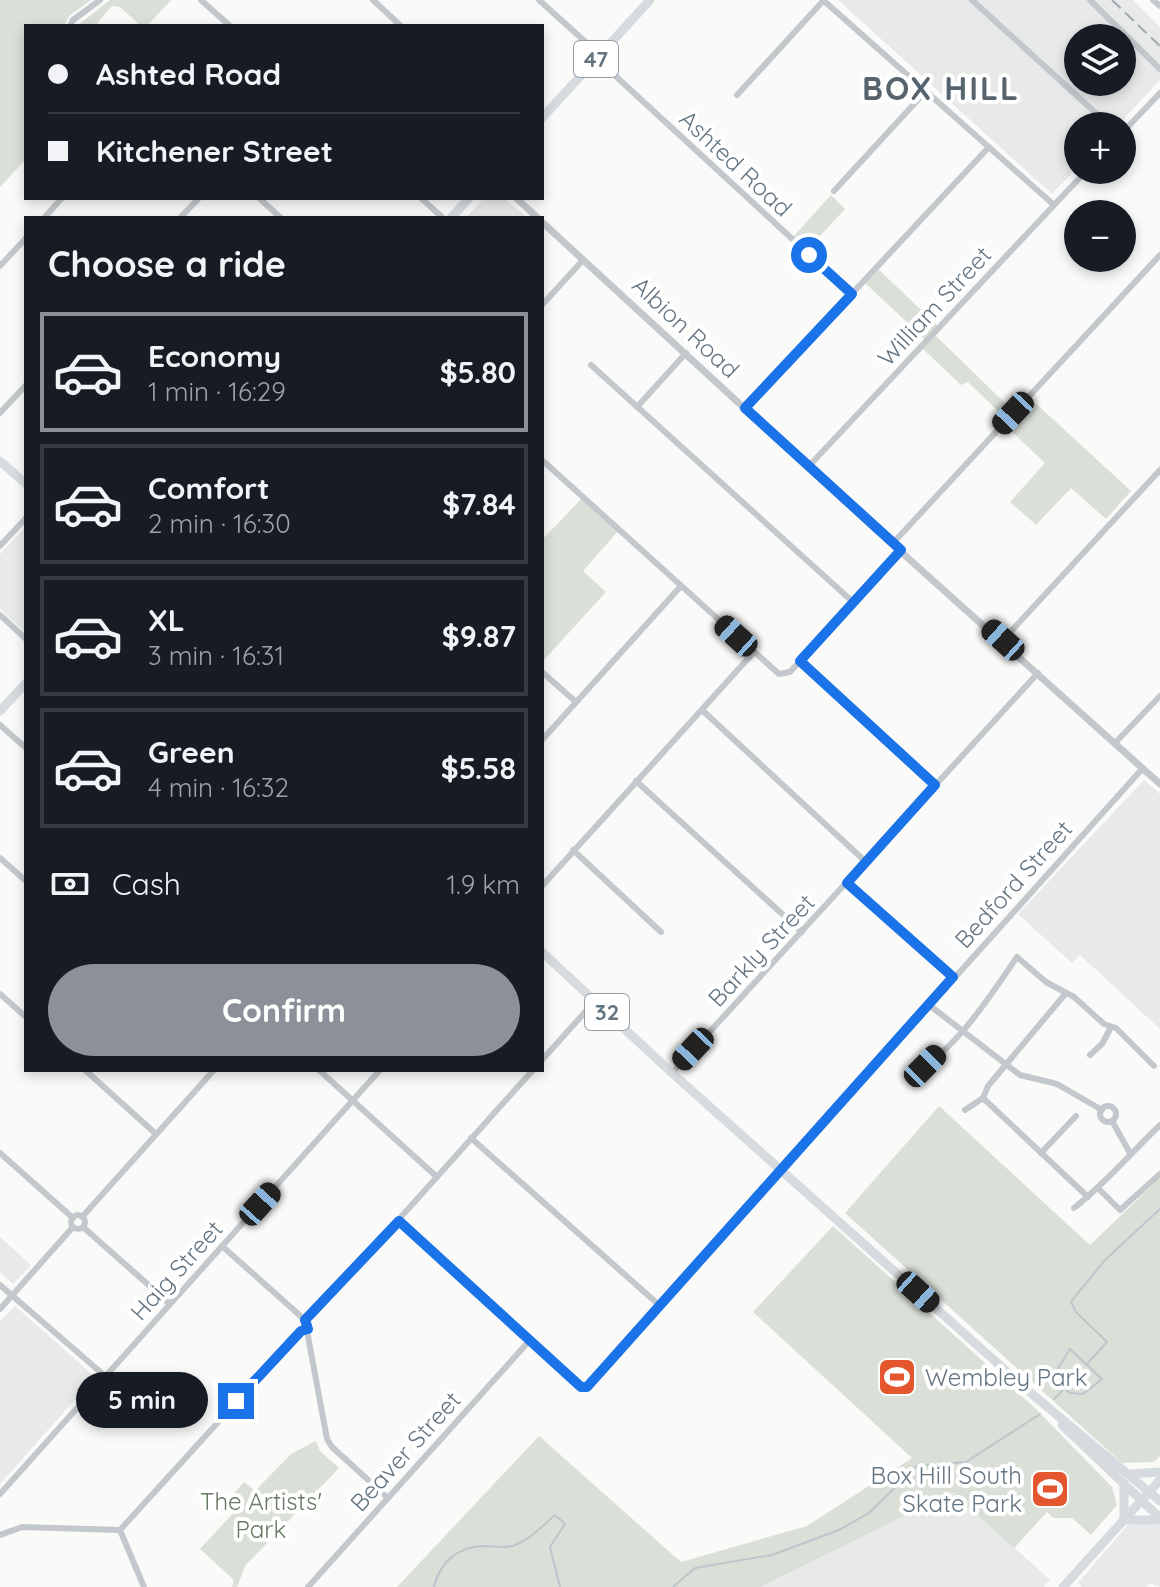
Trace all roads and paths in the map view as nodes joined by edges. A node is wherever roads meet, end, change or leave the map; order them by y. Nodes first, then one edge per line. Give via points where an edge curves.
1 (100, 0) edge
2 (201, 0) edge
3 (373, 0) edge
4 (539, 0) edge
5 (650, 0) edge
6 (824, 0) edge
7 (972, 0) edge
8 (1090, 0) edge
9 (1153, 0) edge
10 (1160, 6) edge
11 (71, 24) edge
12 (228, 24) edge
13 (399, 24) edge
14 (599, 57) junction
15 (1160, 69) edge
16 (926, 91) junction
17 (1160, 93) edge
18 (737, 95) dead end
19 (1095, 112) edge
20 (544, 116) edge
21 (1136, 118) edge
22 (989, 147) junction
23 (1074, 184) edge
24 (834, 191) dead end
25 (60, 200) edge
26 (197, 200) edge
27 (261, 200) edge
28 (423, 200) edge
29 (467, 200) edge
30 (518, 200) edge
31 (1054, 205) junction
32 (46, 216) edge
33 (182, 216) edge
34 (279, 216) edge
35 (441, 216) edge
36 (453, 216) edge
37 (536, 216) edge
38 (544, 224) edge
39 (24, 240) edge
40 (1160, 255) edge
41 (583, 260) junction
42 (0, 266) edge
43 (852, 294) junction
44 (544, 303) edge
45 (686, 353) junction
46 (591, 365) dead end
47 (24, 387) edge
48 (637, 407) junction
49 (745, 408) junction
50 (0, 413) edge
51 (0, 461) edge
52 (544, 462) edge
53 (808, 467) junction
54 (1160, 470) edge
55 (24, 482) edge
56 (24, 520) edge
57 (894, 542) junction
58 (0, 546) edge
59 (901, 550) junction
60 (681, 586) junction
61 (853, 602) junction
62 (0, 615) edge
63 (24, 637) edge
64 (1003, 640) junction
65 (754, 652) junction
66 (800, 661) junction
67 (1038, 673) junction
68 (544, 674) edge
69 (24, 685) edge
70 (1160, 696) edge
71 (576, 702) junction
72 (702, 710) junction
73 (0, 711) edge
74 (0, 725) edge
75 (544, 738) edge
76 (1115, 743) junction
77 (24, 746) edge
78 (1143, 768) junction
79 (636, 781) junction
80 (1160, 784) edge
81 (935, 785) junction
82 (573, 850) junction
83 (0, 858) edge
84 (866, 862) junction
85 (24, 879) edge
86 (847, 883) junction
87 (544, 884) edge
88 (661, 932) dead end
89 (802, 932) junction
90 (544, 954) edge
91 (953, 977) junction
92 (1066, 993) junction
93 (0, 994) edge
94 (595, 1001) junction
95 (929, 1005) junction
96 (24, 1015) edge
97 (1111, 1027) junction
98 (962, 1028) junction
99 (1090, 1055) dead end
100 (544, 1058) edge
101 (1006, 1066) junction
102 (1154, 1066) dead end
103 (87, 1072) edge
104 (212, 1072) edge
105 (321, 1072) edge
106 (378, 1072) edge
107 (531, 1072) edge
108 (915, 1072) dead end
109 (672, 1073) junction
110 (983, 1098) junction
111 (353, 1101) junction
112 (965, 1110) dead end
113 (1102, 1110) junction
114 (1076, 1116) dead end
115 (1112, 1121) junction
116 (1160, 1125) edge
117 (156, 1134) junction
118 (471, 1138) junction
119 (0, 1153) edge
120 (1041, 1153) junction
121 (1130, 1153) junction
122 (782, 1167) junction
123 (1160, 1174) edge
124 (437, 1177) junction
125 (1098, 1188) junction
126 (1088, 1197) junction
127 (1074, 1208) dead end
128 (82, 1217) junction
129 (73, 1218) junction
130 (399, 1221) junction
131 (73, 1227) junction
132 (83, 1227) junction
133 (222, 1246) junction
134 (0, 1285) edge
135 (12, 1295) junction
136 (170, 1304) junction
137 (659, 1305) junction
138 (0, 1309) edge
139 (305, 1320) junction
140 (308, 1329) junction
141 (530, 1340) junction
142 (105, 1376) junction
143 (1032, 1394) junction
144 (1160, 1472) edge
145 (1130, 1474) junction
146 (1160, 1480) edge
147 (1124, 1484) junction
148 (1149, 1492) junction
149 (0, 1494) edge
150 (388, 1498) junction
151 (1142, 1501) junction
152 (1160, 1501) edge
153 (1160, 1519) edge
154 (1124, 1520) junction
155 (120, 1530) junction
156 (0, 1535) edge
157 (1070, 1585) edge
158 (144, 1587) edge
159 (308, 1587) edge

1 - 11 street
2 - 12 street
3 - 13 street
4 - 14 street, Ashted Road
5 - 14 main road, 47
6 - 16 street
6 - 18 street
7 - 19 street
8 - 15 street
9 - 10 street
14 - 20 main road, 47
14 - 43 street, Ashted Road
16 - 22 street
16 - 24 street
17 - 21 street
22 - 31 street
22 - 43 street
23 - 31 street, William Street
25 - 32 street
26 - 33 street
27 - 34 street
28 - 35 street
29 - 36 main road
30 - 37 street, Albion Road
31 - 53 street, William Street
38 - 41 street, Albion Road
39 - 42 street
40 - 57 street
41 - 44 street
41 - 45 street, Albion Road
43 - 49 street
45 - 48 street
45 - 49 street, Albion Road
46 - 48 street
47 - 50 street
48 - 61 street
49 - 53 street, Albion Road
51 - 55 main road
52 - 60 street
53 - 57 street, Albion Road
54 - 64 street
56 - 58 street
57 - 59 street, Albion Road
59 - 61 street
59 - 64 street, Albion Road
60 - 65 street
60 - 71 street
61 - 66 street
62 - 63 street
64 - 67 street, Albion Road
65 - 66 street via 779,674 785,675
65 - 72 street
66 - 81 street
67 - 76 street, Albion Road
67 - 81 street, Barkly Street
68 - 71 street
69 - 73 main road
70 - 76 street
71 - 75 street
72 - 79 street
72 - 84 street
74 - 77 street
76 - 78 street, Albion Road
78 - 80 street, Albion Road
78 - 91 street, Bedford Street
79 - 82 street
79 - 89 street
81 - 84 street, Barkly Street
82 - 87 street
82 - 88 street
83 - 85 street
84 - 86 street, Barkly Street
86 - 89 street, Barkly Street
86 - 91 street
89 - 109 street, Barkly Street
90 - 94 main road, 32
91 - 95 street, Bedford Street
92 - 97 street
92 - 98 street via 1017,957
92 - 101 street
93 - 96 street
94 - 100 street
94 - 109 main road, 32
95 - 98 street
95 - 122 street, Bedford Street
97 - 99 street
97 - 102 street
98 - 101 street
98 - 108 street
101 - 110 street
101 - 113 street via 1057,1084
103 - 117 street
104 - 117 street
105 - 111 street
106 - 111 street, Haig Street
107 - 118 street
109 - 122 main road, 32
110 - 112 street
110 - 120 street
111 - 124 street
111 - 133 street, Haig Street
113 - 115 street via 1102,1119
113 - 115 street via 1114,1109
114 - 120 street
115 - 121 street
116 - 121 street
117 - 128 street
118 - 124 street
118 - 137 street
119 - 129 street
120 - 126 street
121 - 125 street
122 - 137 street, Bedford Street
122 - 143 main road, 32
123 - 125 street via 1120,1210
124 - 130 street
125 - 126 street
126 - 127 street
128 - 129 street
128 - 132 street
129 - 131 street
130 - 139 street
130 - 141 street
131 - 132 street
131 - 135 street
132 - 136 street
133 - 136 street, Haig Street
133 - 139 street
134 - 135 street
135 - 138 street
135 - 142 street
136 - 142 street, Haig Street
137 - 141 street, Bedford Street via 587,1387
139 - 140 street
140 - 150 street via 327,1439
140 - 155 street
141 - 150 street, Beaver Street
142 - 149 street, Haig Street
143 - 145 main road, 32
143 - 147 main road, 32
144 - 145 main road
145 - 148 main road, 32
146 - 148 main road
147 - 151 main road, 32
147 - 154 main road
148 - 151 main road
148 - 152 main road, 32
150 - 159 street, Beaver Street
151 - 153 main road, 32
151 - 154 main road
153 - 154 main road
154 - 157 main road
155 - 156 street via 22,1527
155 - 158 street

